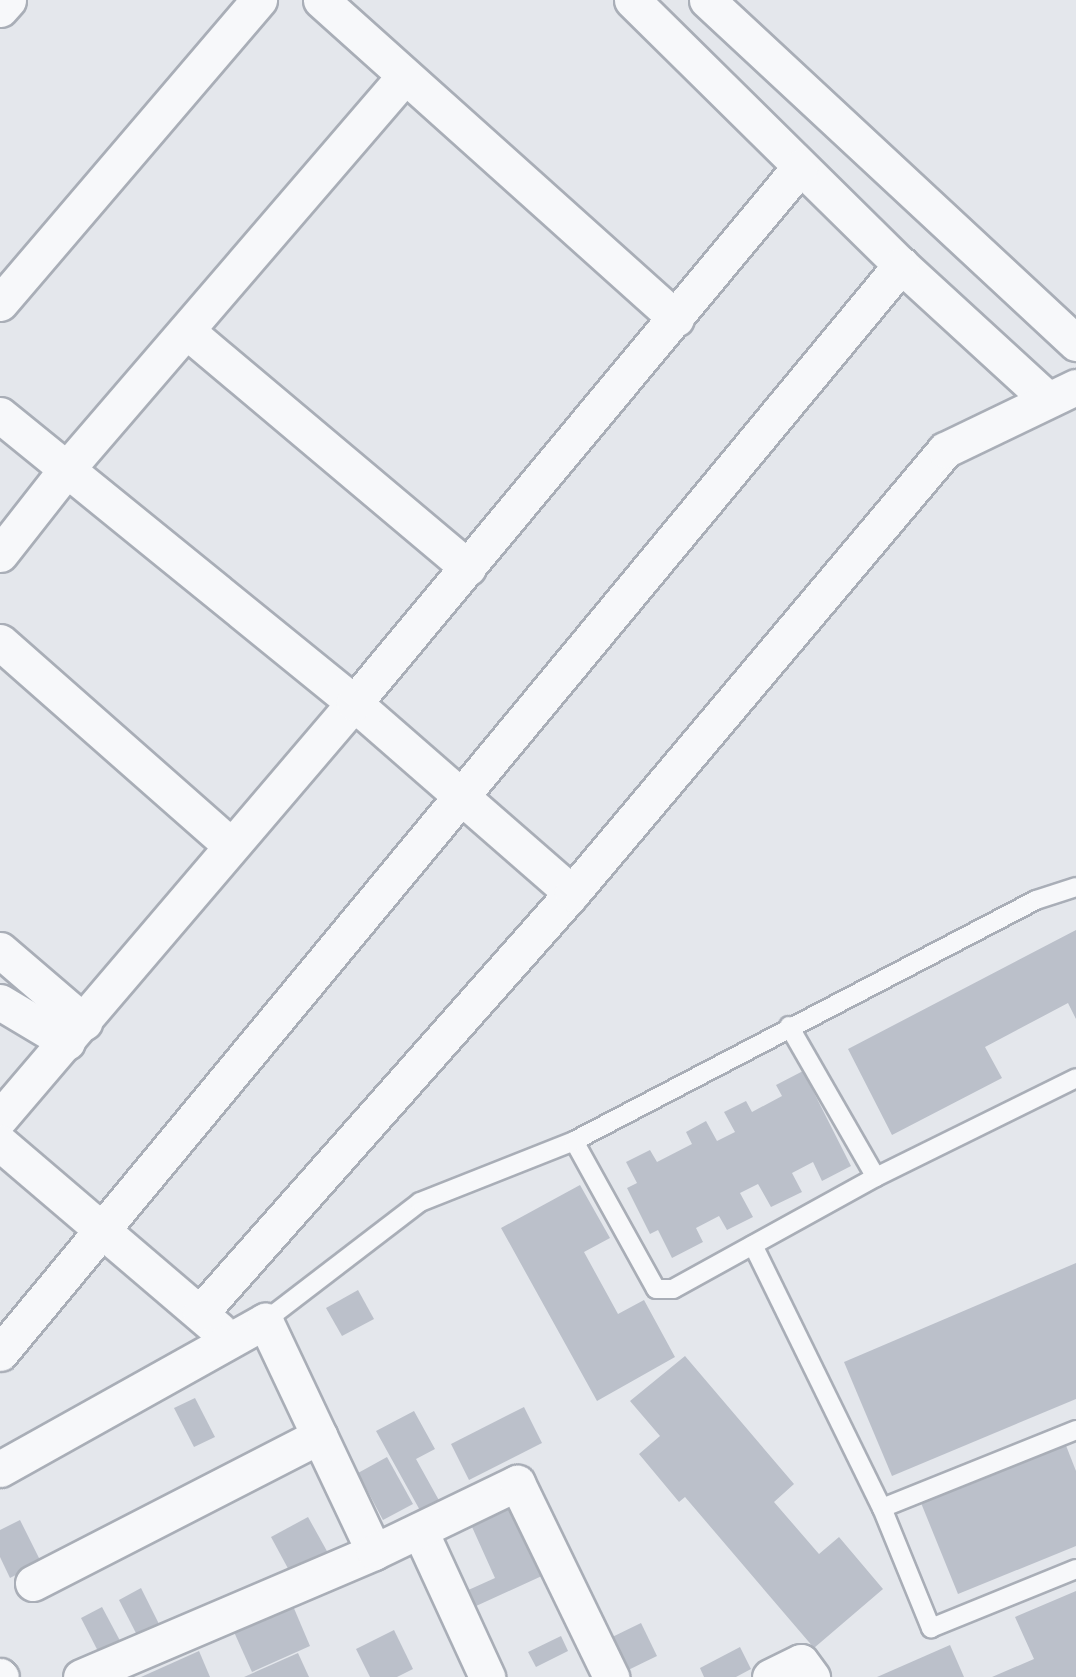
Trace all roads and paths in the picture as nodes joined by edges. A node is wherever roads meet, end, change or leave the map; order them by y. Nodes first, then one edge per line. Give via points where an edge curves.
1 (8, 0) edge
2 (259, 0) edge
3 (321, 0) edge
4 (632, 0) edge
5 (707, 0) edge
6 (0, 9) edge
7 (403, 78) junction
8 (800, 167) junction
9 (901, 265) junction
10 (0, 303) edge
11 (676, 319) junction
12 (188, 332) junction
13 (1076, 343) edge
14 (1061, 393) edge
15 (0, 415) edge
16 (65, 471) junction
17 (0, 554) edge
18 (468, 568) junction
19 (0, 642) edge
20 (354, 704) junction
21 (462, 797) junction
22 (231, 846) junction
23 (1076, 887) edge
24 (572, 892) junction
25 (0, 950) edge
26 (0, 1002) edge
27 (789, 1026) junction
28 (76, 1032) junction
29 (1076, 1078) edge
30 (0, 1118) edge
31 (574, 1141) junction
32 (0, 1143) edge
33 (876, 1177) junction
34 (100, 1231) junction
35 (753, 1245) junction
36 (200, 1313) junction
37 (265, 1321) junction
38 (232, 1342) junction
39 (0, 1353) edge
40 (1076, 1430) edge
41 (319, 1436) junction
42 (0, 1469) edge
43 (882, 1508) junction
44 (420, 1531) junction
45 (374, 1552) junction
46 (1076, 1569) edge
47 (33, 1583) dead end
48 (81, 1677) edge
49 (487, 1677) edge
50 (611, 1677) edge
51 (770, 1677) edge
52 (812, 1677) edge

1 - 6 street
2 - 10 street
3 - 7 street
4 - 8 street
5 - 13 street
7 - 11 street
7 - 12 street
8 - 9 street
8 - 11 street
9 - 14 street
9 - 21 street
11 - 18 street
12 - 16 street
12 - 18 street
14 - 24 street via 945,450
15 - 16 street
16 - 17 street
16 - 20 street
18 - 20 street
19 - 22 street
20 - 21 street
20 - 22 street
21 - 24 street
21 - 34 street
22 - 28 street
23 - 27 lane via 1036,900
24 - 36 street
25 - 28 street
26 - 28 street
27 - 31 lane
27 - 33 lane
28 - 30 street
29 - 33 lane
31 - 35 lane via 656,1289 673,1289
31 - 37 lane via 421,1202
32 - 34 street
33 - 35 lane
34 - 36 street
34 - 39 street
35 - 43 lane
36 - 38 street
37 - 38 street
37 - 41 street
38 - 42 street
40 - 43 lane
41 - 45 street
41 - 47 street
43 - 46 lane via 931,1628
44 - 45 street
44 - 49 street
44 - 50 street via 517,1483
45 - 48 street
51 - 52 street via 801,1662

